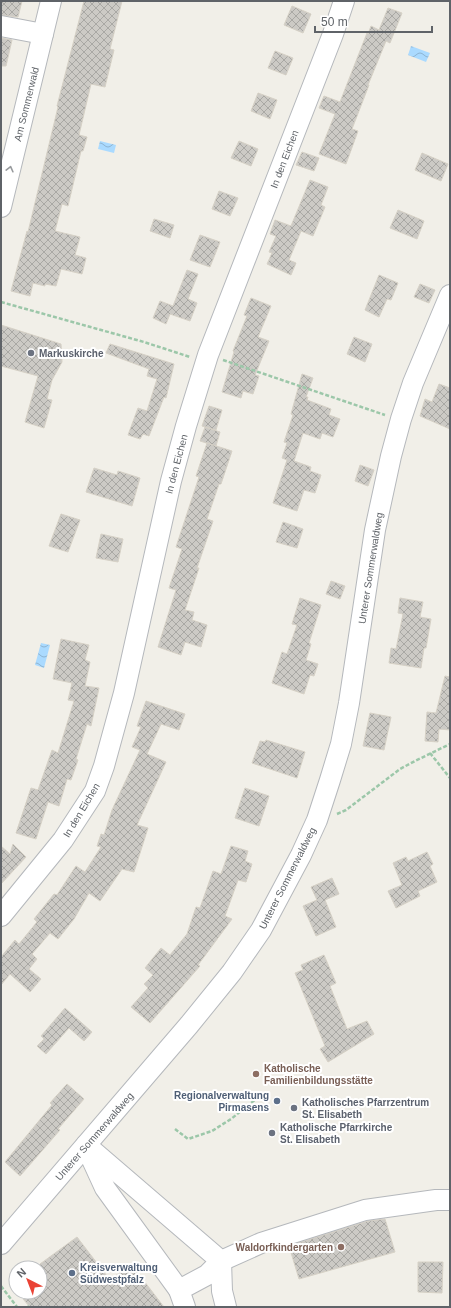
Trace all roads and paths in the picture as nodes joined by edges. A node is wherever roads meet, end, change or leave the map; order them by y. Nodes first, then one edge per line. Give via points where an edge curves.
1 (51, 1) edge
2 (344, 1) edge
3 (1, 26) edge
4 (43, 34) junction
5 (1, 207) edge
6 (450, 294) edge
7 (1, 302) edge
8 (206, 359) junction
9 (379, 413) dead end
10 (450, 744) edge
11 (430, 753) junction
12 (450, 778) edge
13 (317, 820) junction
14 (1, 916) edge
15 (261, 1095) dead end
16 (175, 1129) dead end
17 (86, 1145) junction
18 (450, 1200) edge
19 (1, 1244) edge
20 (222, 1260) junction
21 (1, 1286) edge
22 (182, 1299) edge
23 (16, 1307) edge
24 (226, 1307) edge

1 - 4 street, Am Sommerwald
2 - 8 street, In den Eichen
3 - 4 street
5 -> 4 street, Am Sommerwald
6 - 13 street, Unterer Sommerwaldweg via 413,383 391,456 376,530 349,703
7 - 8 path
8 - 9 path
8 - 14 street, In den Eichen via 170,481 124,693 95,791 74,824
10 - 11 path
11 - 12 path
11 - 13 path via 400,769 346,810
13 - 17 street, Unterer Sommerwaldweg via 283,891 261,930 232,972
15 - 16 path via 212,1131 188,1139
17 - 19 street, Unterer Sommerwaldweg
17 - 20 street
17 - 22 street via 105,1188
18 - 20 street via 365,1210 261,1243
20 - 22 street
20 - 24 street via 222,1291
21 - 23 path

